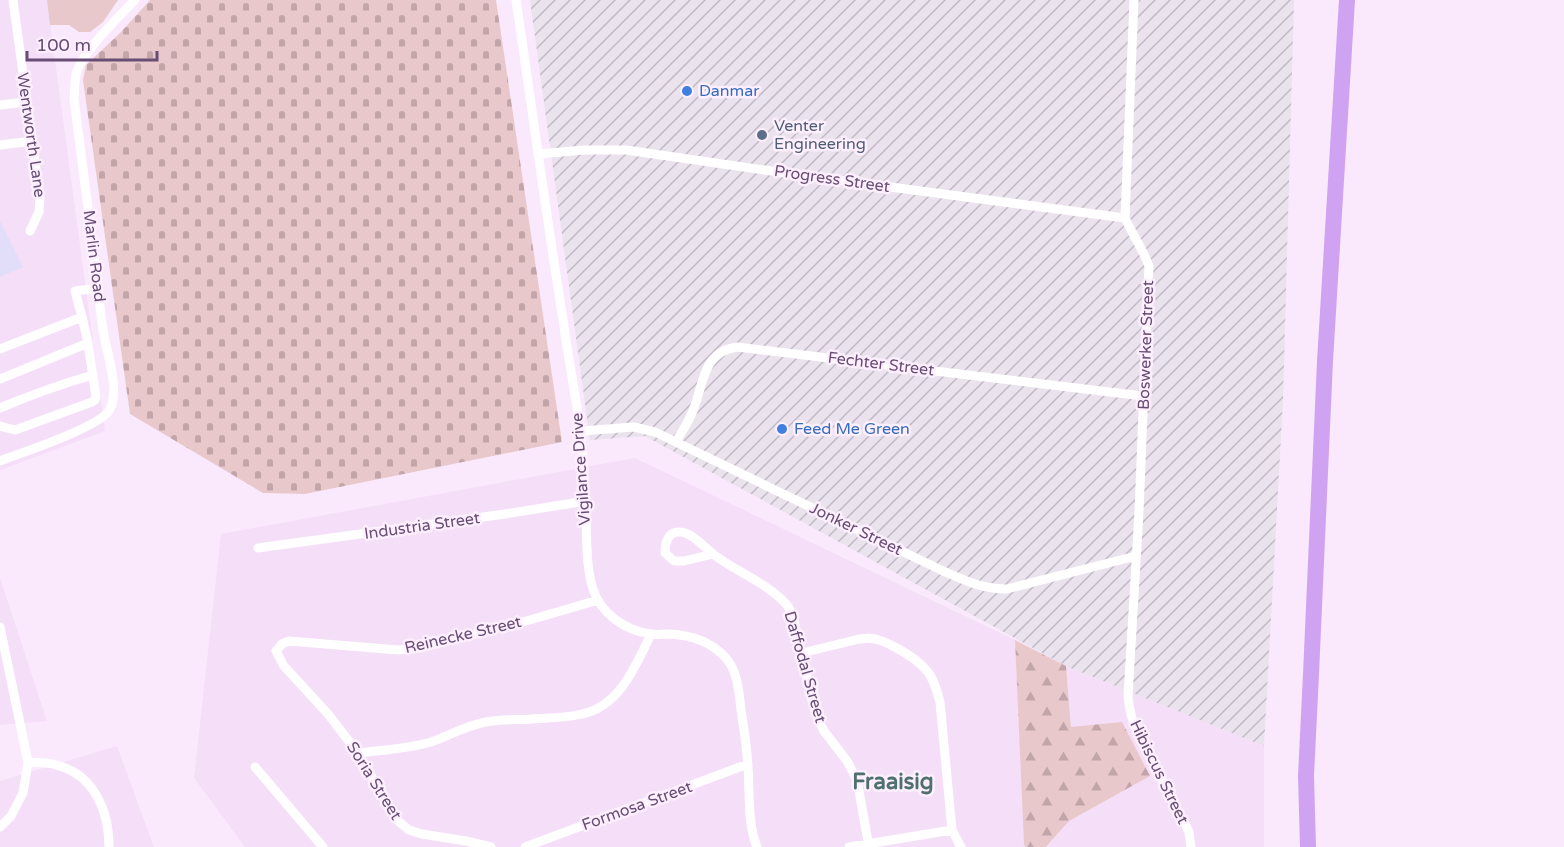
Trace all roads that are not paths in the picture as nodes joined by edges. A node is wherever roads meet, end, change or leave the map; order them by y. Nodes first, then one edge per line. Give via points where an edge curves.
1 (13, 0) edge
2 (135, 0) edge
3 (516, 0) edge
4 (1134, 0) edge
5 (1347, 0) edge
6 (26, 102) junction
7 (0, 105) edge
8 (32, 141) junction
9 (0, 145) edge
10 (539, 154) junction
11 (1125, 218) junction
12 (30, 231) dead end
13 (98, 288) junction
14 (82, 318) junction
15 (88, 343) junction
16 (0, 349) edge
17 (93, 375) junction
18 (0, 379) edge
19 (1143, 396) junction
20 (0, 408) edge
21 (0, 426) edge
22 (581, 430) junction
23 (676, 442) junction
24 (0, 460) edge
25 (585, 501) junction
26 (258, 548) dead end
27 (713, 554) junction
28 (1136, 556) junction
29 (598, 600) junction
30 (0, 627) edge
31 (651, 634) junction
32 (289, 641) joint
33 (802, 652) junction
34 (1128, 696) joint
35 (358, 753) junction
36 (28, 762) junction
37 (748, 764) junction
38 (255, 766) dead end
39 (0, 826) edge
40 (952, 830) junction
41 (755, 846) edge
42 (868, 846) edge
43 (109, 847) edge
44 (323, 847) edge
45 (491, 847) edge
46 (525, 847) edge
47 (849, 847) edge
48 (961, 847) edge
49 (1191, 847) edge
50 (1308, 847) edge

1 - 6 street, Wentworth Lane
2 - 13 street, Marlin Road via 92,47 75,77 74,99
3 - 10 street, Vigilance Drive
4 - 11 street, Boswerker Street
5 - 50 highway via 1306,776
6 - 7 street
6 - 8 street, Wentworth Lane
8 - 9 street
8 - 12 street, Wentworth Lane via 40,207
10 - 11 street, Progress Street via 626,150
10 - 22 street, Vigilance Drive
11 - 19 street, Boswerker Street via 1149,266
13 - 14 street via 75,291
13 - 24 street, Marlin Road via 114,394 112,405 98,421
14 - 15 street
14 - 16 street
15 - 17 street
15 - 18 street
17 - 20 street
17 - 21 street via 96,397 92,402 15,430
19 - 23 street, Fechter Street via 737,346 717,353 706,368 694,410
19 - 28 street, Boswerker Street
22 - 23 street, Jonker Street via 634,427
22 - 25 street, Vigilance Drive
23 - 28 street, Jonker Street via 985,588 1007,589
25 - 26 street, Industria Street
25 - 29 street, Vigilance Drive via 589,572
27 - 27 street, Daffodal Street via 685,533 674,533 665,544 665,553 674,561
27 - 33 street, Daffodal Street via 787,605
28 - 34 street, Boswerker Street
29 - 31 street, Vigilance Drive via 615,619
29 - 32 street, Reinecke Street via 399,651
30 - 36 street
31 - 35 street via 623,685 598,709 560,718 486,722 429,742
31 - 37 street, Vigilance Drive via 689,636 726,658 738,688
32 - 35 street, Soria Street via 276,651 284,666
33 - 40 street via 876,639 904,652 928,672 940,702
33 - 42 street, Daffodal Street via 818,719 857,780
34 - 49 street, Hibiscus Street via 1132,720 1189,832
35 - 45 street, Soria Street via 403,826 422,834
36 - 39 street via 23,793 11,816
36 - 43 street via 56,764 89,784 102,807
37 - 41 street, Vigilance Drive
37 - 46 street, Formosa Street
38 - 44 street
40 - 42 street
40 - 48 street
42 - 47 street

